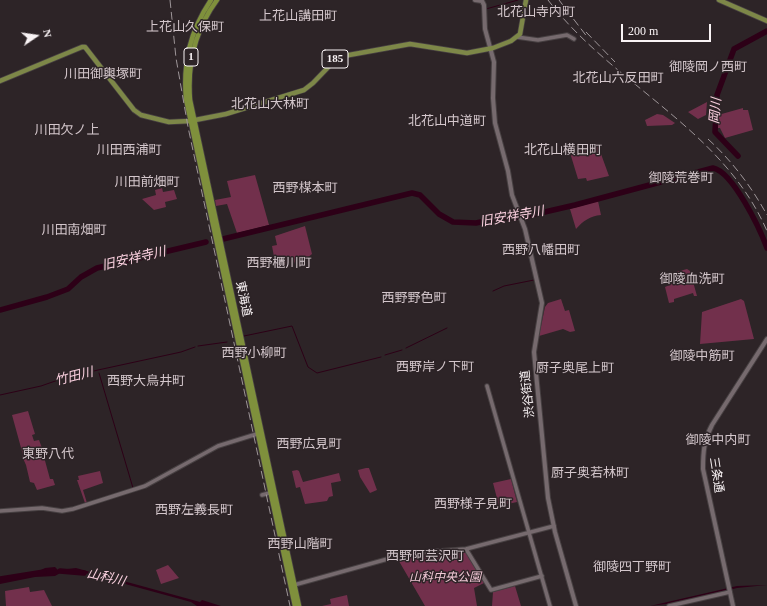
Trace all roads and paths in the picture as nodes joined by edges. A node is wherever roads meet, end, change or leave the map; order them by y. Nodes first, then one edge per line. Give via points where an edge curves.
1 (211, 0) edge
2 (217, 0) edge
3 (475, 0) edge
4 (526, 0) edge
5 (719, 0) edge
6 (767, 21) edge
7 (517, 37) junction
8 (574, 38) dead end
9 (490, 48) junction
10 (0, 81) edge
11 (192, 121) junction
12 (767, 339) edge
13 (487, 386) dead end
14 (260, 433) junction
15 (272, 492) junction
16 (262, 495) dead end
17 (0, 511) edge
18 (554, 526) junction
19 (528, 532) junction
20 (466, 549) junction
21 (542, 576) junction
22 (292, 585) junction
23 (729, 590) junction
24 (295, 606) edge
25 (299, 606) edge
26 (550, 606) edge
27 (576, 606) edge
28 (669, 606) edge
29 (732, 606) edge

1 - 11 highway, 東海道 / 1 via 195,26 187,57 185,89
2 - 11 highway, 東海道 / 1 via 203,21 192,52 189,91
3 - 9 main road, 渋谷街道 via 484,5 485,29
4 - 7 main road
5 - 6 main road
7 - 8 street via 538,40 567,35
7 - 9 main road, 185
9 - 11 main road, 185 via 464,53 410,44 338,57 304,90 226,114
9 - 18 main road, 渋谷街道 via 494,67 495,123 512,195 525,229 542,303 534,352 548,498
10 - 11 main road, 185 via 82,47 136,112 169,122
11 - 14 highway, 東海道 / 1
12 - 23 main road, 三条通 via 712,425 702,453 703,469
13 - 19 street
14 - 15 highway, 東海道 / 1
14 - 17 street via 218,446 145,486 73,509
15 - 16 street
15 - 22 highway, 東海道 / 1
18 - 19 street
18 - 27 main road, 渋谷街道
19 - 20 street
19 - 21 street
20 - 21 street via 491,590
20 - 22 street via 409,553
21 - 26 street
22 - 24 highway, 東海道 / 1
22 - 25 highway, 東海道 / 1
23 - 28 street
23 - 29 main road, 三条通

